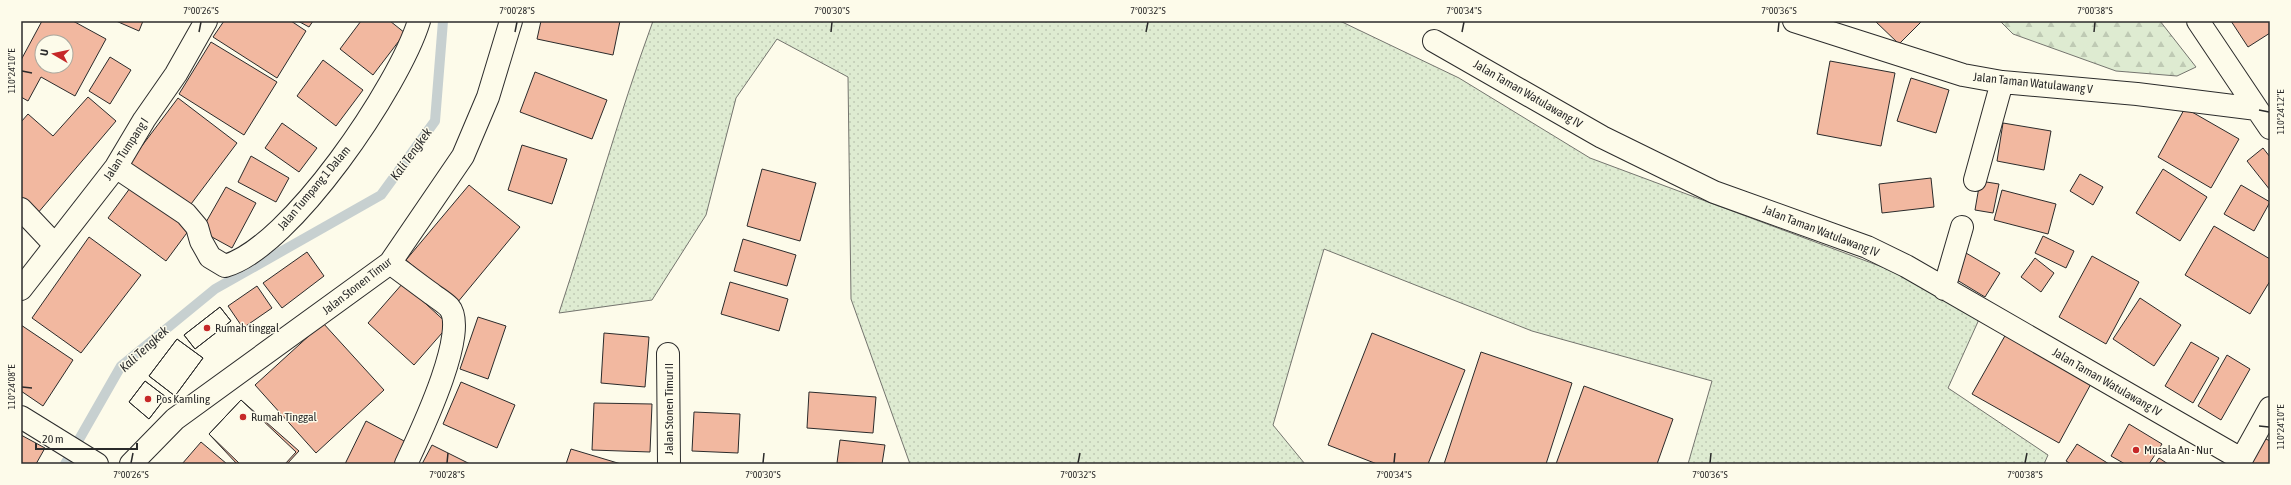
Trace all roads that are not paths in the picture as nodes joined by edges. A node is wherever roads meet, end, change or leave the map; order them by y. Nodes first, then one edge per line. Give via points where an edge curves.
1 (206, 21) edge
2 (511, 21) edge
3 (1794, 21) edge
4 (2198, 21) edge
5 (413, 24) edge
6 (1434, 41) dead end
7 (2002, 82) junction
8 (2257, 109) junction
9 (2270, 128) edge
10 (116, 168) junction
11 (1975, 180) dead end
12 (21, 209) edge
13 (1962, 227) dead end
14 (55, 245) junction
15 (390, 263) junction
16 (21, 289) edge
17 (1944, 289) junction
18 (668, 354) dead end
19 (2270, 408) edge
20 (21, 417) edge
21 (92, 461) edge
22 (2240, 462) edge
23 (131, 464) edge
24 (406, 464) edge
25 (669, 464) edge

1 - 10 street, Jalan Tumpang I via 176,74 144,120
2 - 15 street, Jalan Stonen Timur via 488,98 463,156
3 - 7 street, Jalan Taman Watulawang V via 1962,75
4 - 8 street
5 - 10 street, Jalan Tumpang 1 Dalam via 401,66 369,121 280,230 238,262 225,266 210,257 197,227 186,214
6 - 17 street, Jalan Taman Watulawang IV via 1602,137 1708,189 1867,246
7 - 8 street, Jalan Taman Watulawang V via 2137,94
7 - 11 street
8 - 9 street
10 - 14 street, Jalan Tumpang I
12 - 14 street
13 - 17 street
14 - 16 street, Jalan Tumpang I
15 - 23 street, Jalan Stonen Timur via 186,411
15 - 24 street via 450,307 455,320 455,335 448,361
17 - 22 street, Jalan Taman Watulawang IV
18 - 25 street, Jalan Stonen Timur II
19 - 22 street
20 - 21 street

